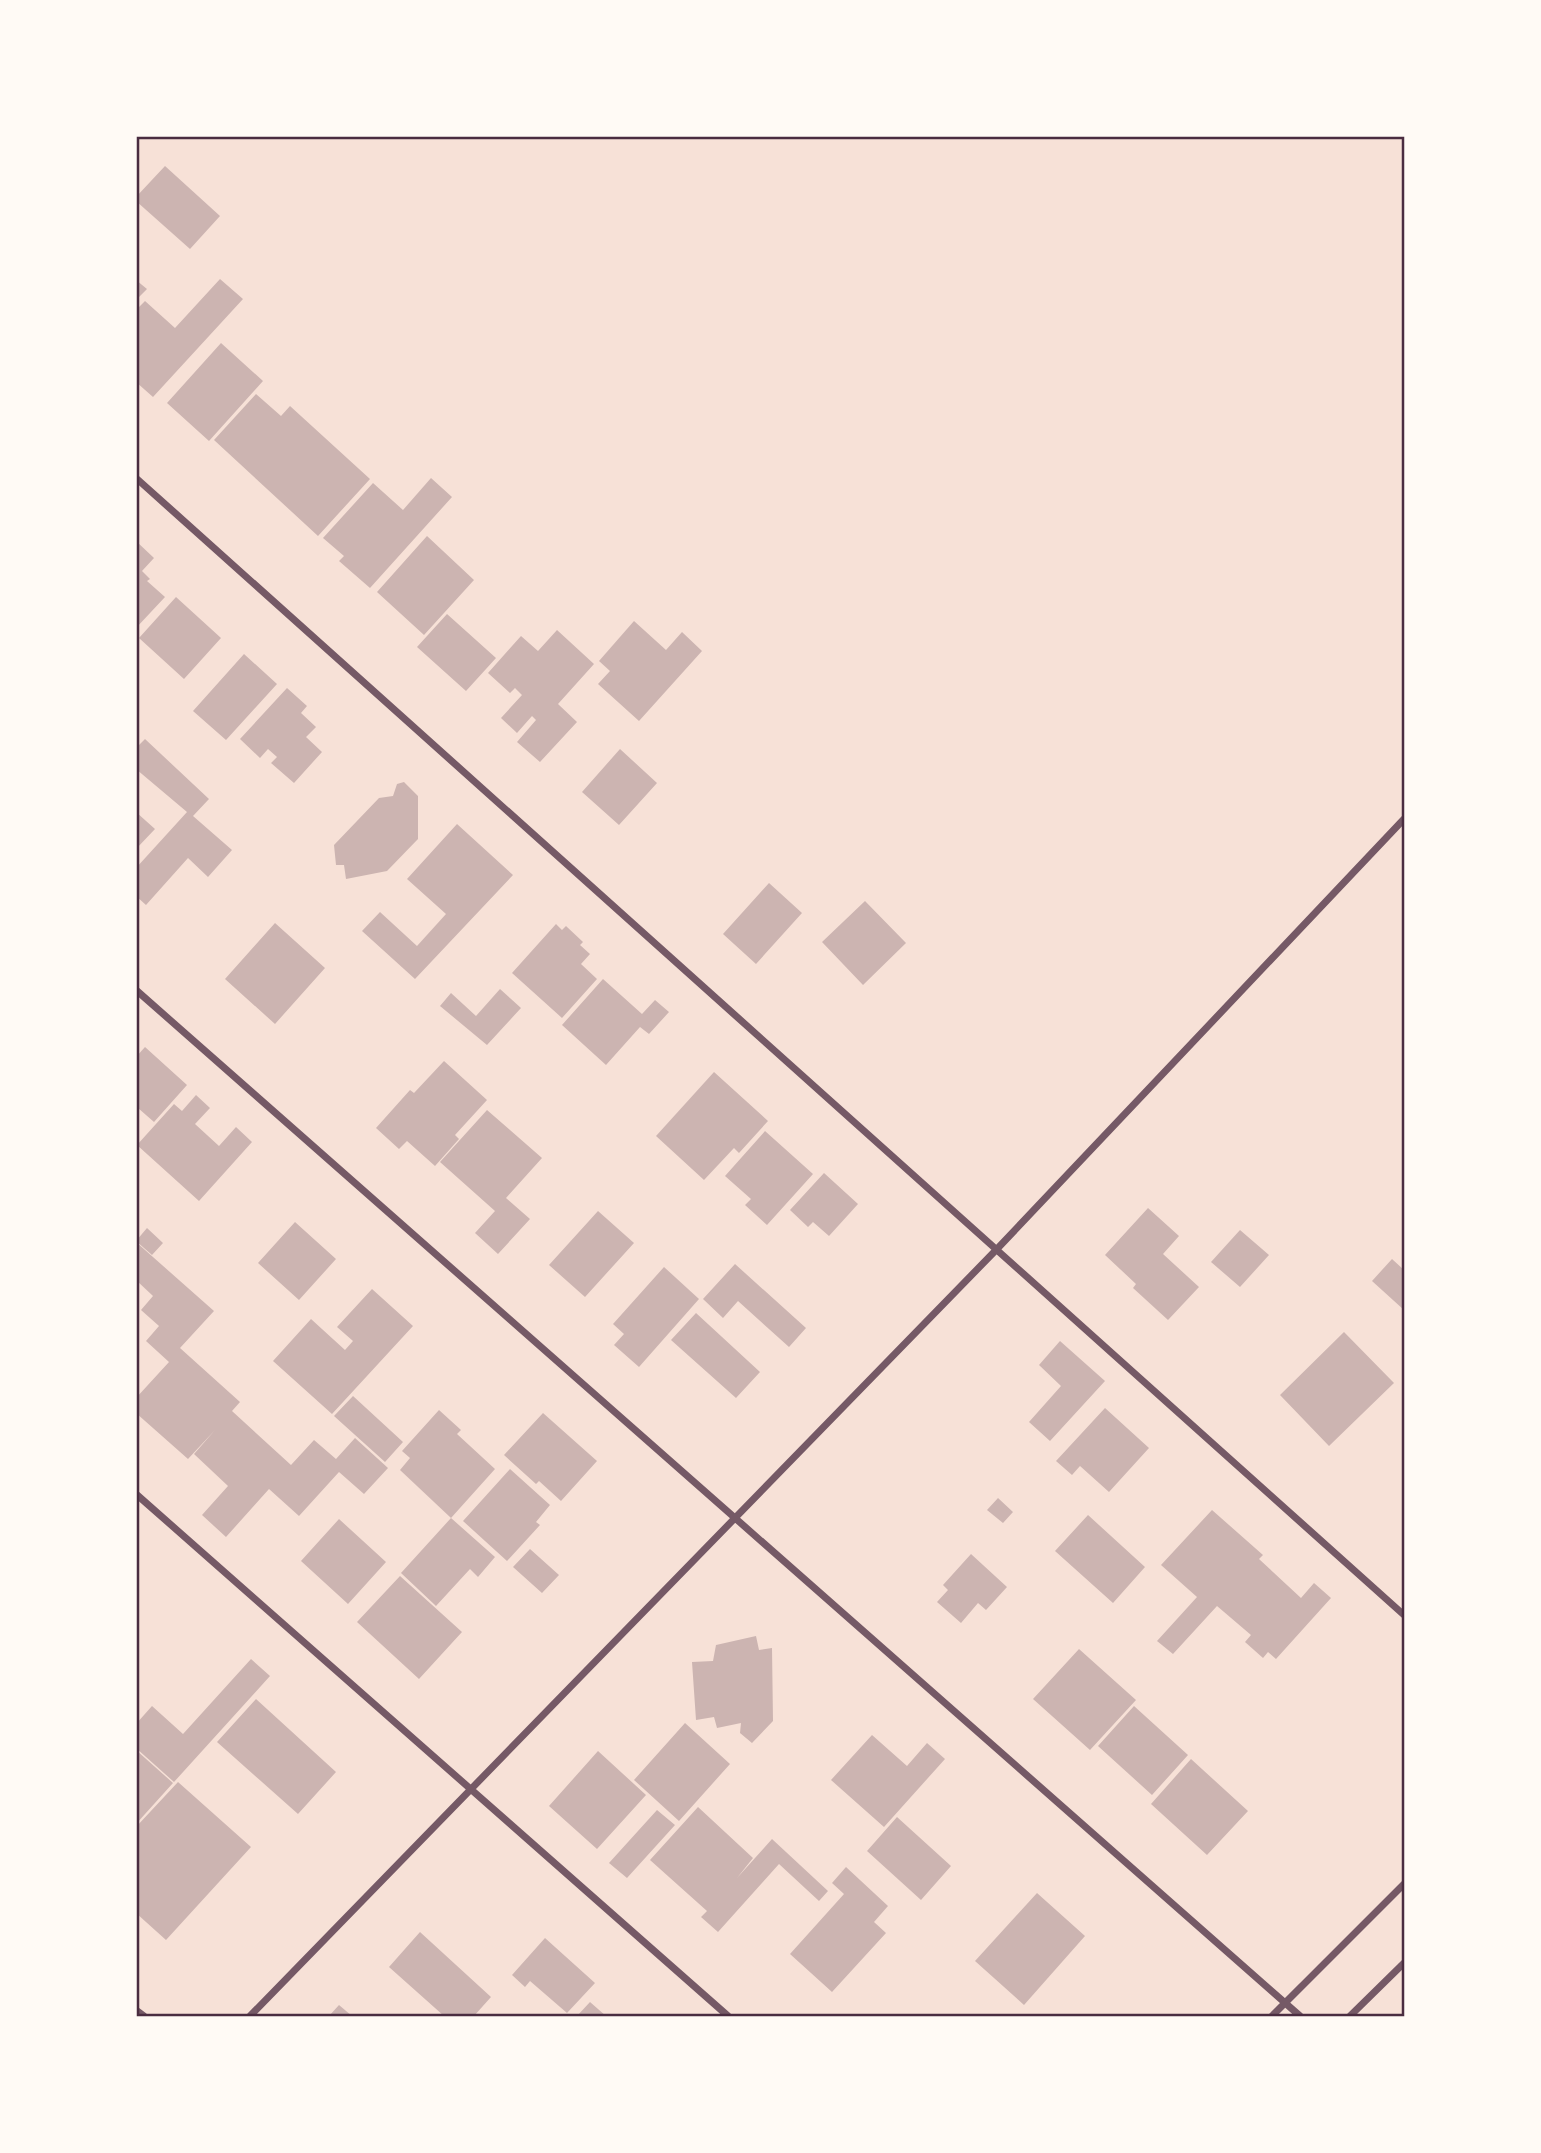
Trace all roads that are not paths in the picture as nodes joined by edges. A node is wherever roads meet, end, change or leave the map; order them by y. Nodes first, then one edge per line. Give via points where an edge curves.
1 (136, 478) edge
2 (1405, 819) edge
3 (136, 990) edge
4 (997, 1249) junction
5 (136, 1494) edge
6 (735, 1518) junction
7 (1405, 1615) edge
8 (470, 1790) junction
9 (1405, 1884) edge
10 (1405, 1963) edge
11 (1286, 2003) junction
12 (136, 2010) edge
13 (144, 2017) edge
14 (250, 2017) edge
15 (728, 2017) edge
16 (1272, 2017) edge
17 (1300, 2017) edge
18 (1350, 2017) edge

1 - 4 street
2 - 4 street
3 - 6 street
4 - 6 street
4 - 7 street
5 - 8 street
6 - 8 street
6 - 11 street
8 - 14 street
8 - 15 street
9 - 11 street
10 - 18 street
11 - 16 street
11 - 17 street
12 - 13 street

